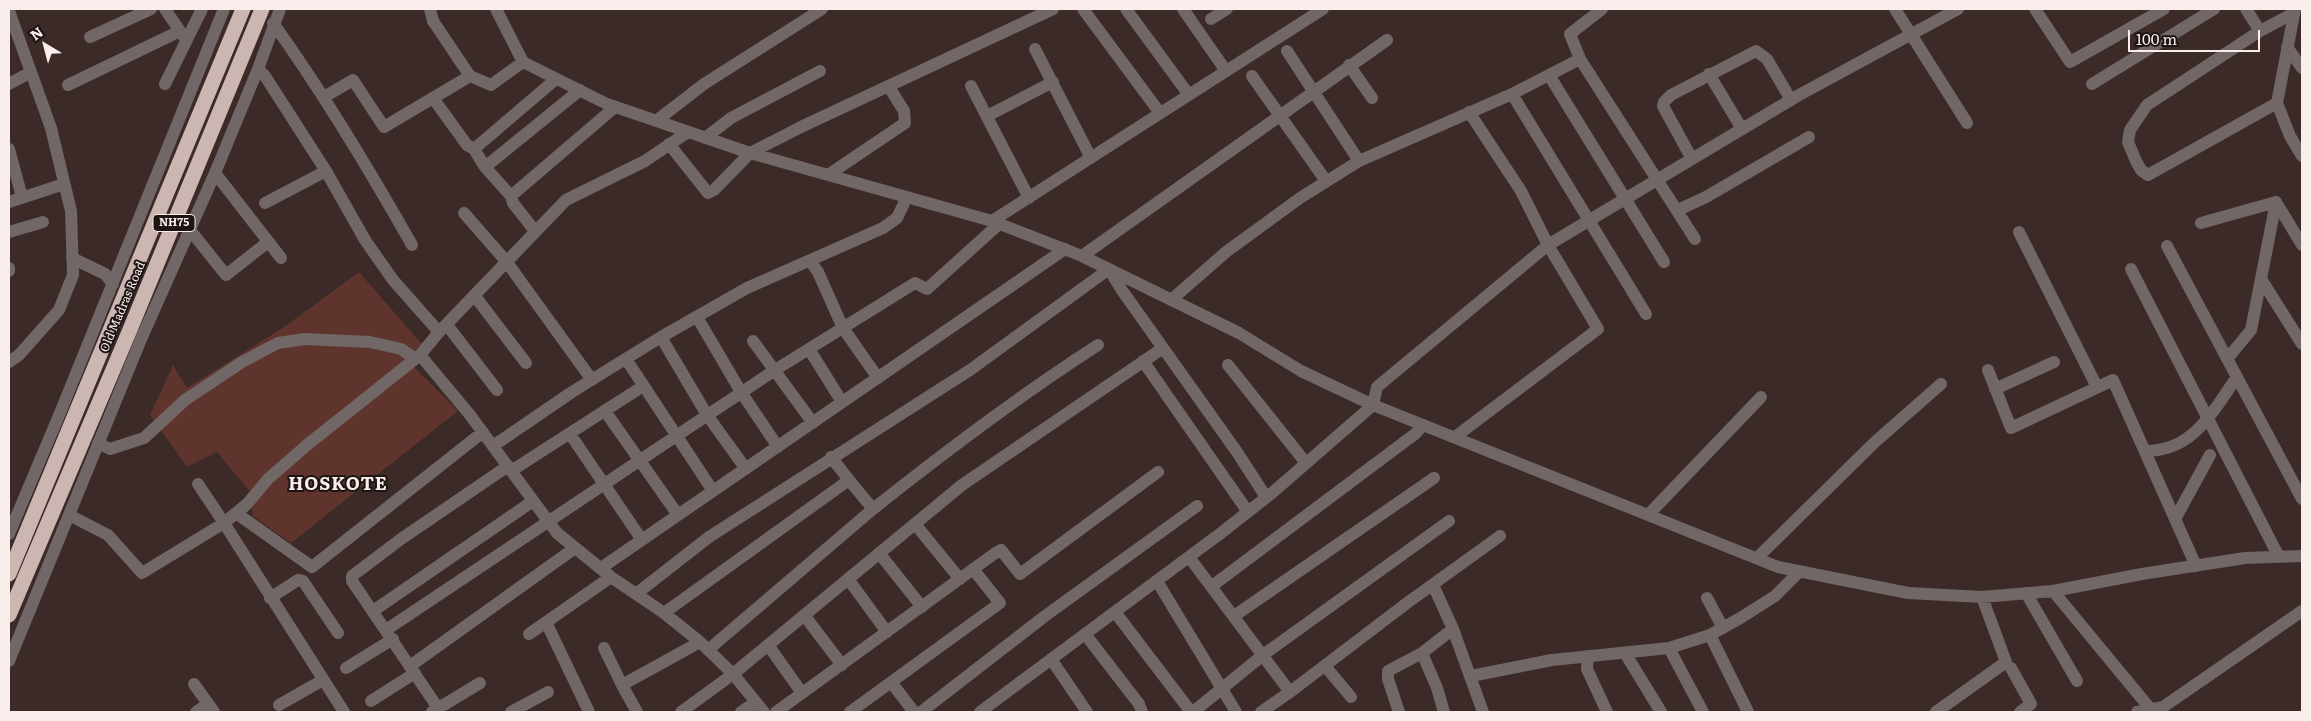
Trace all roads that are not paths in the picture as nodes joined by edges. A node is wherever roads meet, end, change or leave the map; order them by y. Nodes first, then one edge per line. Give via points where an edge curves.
1 (151, 9) edge
2 (166, 9) edge
3 (202, 9) edge
4 (262, 9) edge
5 (280, 9) edge
6 (430, 9) edge
7 (496, 9) edge
8 (822, 9) edge
9 (1083, 9) edge
10 (1126, 9) edge
11 (1183, 9) edge
12 (1227, 9) edge
13 (1323, 9) edge
14 (1602, 9) edge
15 (1895, 9) edge
16 (1958, 9) edge
17 (2035, 9) edge
18 (2164, 9) edge
19 (2214, 9) edge
20 (2246, 9) edge
21 (221, 10) edge
22 (1049, 10) edge
23 (9, 11) edge
24 (2294, 11) edge
25 (240, 15) edge
26 (1211, 19) dead end
27 (274, 23) junction
28 (2260, 31) junction
29 (1911, 34) junction
30 (183, 36) junction
31 (90, 37) dead end
32 (1387, 40) dead end
33 (2287, 47) junction
34 (1035, 49) dead end
35 (1287, 51) dead end
36 (1580, 59) junction
37 (522, 62) junction
38 (1349, 65) junction
39 (2302, 68) edge
40 (258, 69) junction
41 (820, 71) dead end
42 (1226, 71) junction
43 (31, 72) junction
44 (1709, 74) junction
45 (1549, 75) junction
46 (470, 76) junction
47 (1252, 76) dead end
48 (556, 79) junction
49 (1053, 82) junction
50 (9, 84) edge
51 (165, 84) dead end
52 (2092, 84) dead end
53 (68, 85) dead end
54 (972, 86) dead end
55 (889, 87) junction
56 (580, 90) junction
57 (1314, 91) junction
58 (1512, 94) junction
59 (1189, 95) junction
60 (324, 97) junction
61 (433, 98) junction
62 (1372, 98) dead end
63 (1791, 100) junction
64 (2278, 102) junction
65 (615, 107) junction
66 (1469, 112) junction
67 (1160, 113) junction
68 (987, 116) junction
69 (1279, 116) junction
70 (656, 121) junction
71 (1967, 124) dead end
72 (1742, 129) junction
73 (688, 132) junction
74 (1808, 137) dead end
75 (705, 138) junction
76 (669, 144) junction
77 (9, 149) edge
78 (474, 149) junction
79 (750, 153) junction
80 (2302, 156) edge
81 (1091, 158) junction
82 (1692, 159) junction
83 (1359, 161) junction
84 (485, 168) junction
85 (326, 171) junction
86 (215, 172) junction
87 (828, 175) junction
88 (1656, 180) junction
89 (1326, 181) junction
90 (64, 184) junction
91 (511, 196) junction
92 (22, 197) junction
93 (907, 197) junction
94 (1029, 198) junction
95 (1625, 199) junction
96 (9, 202) edge
97 (2276, 202) junction
98 (265, 203) dead end
99 (1678, 210) junction
100 (464, 213) dead end
101 (1589, 221) junction
102 (43, 222) dead end
103 (996, 223) junction
104 (2201, 223) dead end
105 (190, 230) junction
106 (535, 231) junction
107 (9, 232) edge
108 (2019, 232) dead end
109 (1695, 239) dead end
110 (268, 242) junction
111 (412, 245) dead end
112 (1548, 245) junction
113 (2167, 246) dead end
114 (2302, 246) edge
115 (1065, 250) junction
116 (1082, 256) junction
117 (72, 258) junction
118 (281, 258) dead end
119 (810, 260) junction
120 (506, 261) junction
121 (1664, 262) dead end
122 (1108, 269) junction
123 (2131, 269) dead end
124 (2261, 279) junction
125 (113, 284) junction
126 (474, 295) junction
127 (1171, 300) junction
128 (1646, 314) dead end
129 (697, 317) junction
130 (443, 328) junction
131 (843, 328) junction
132 (136, 334) junction
133 (661, 337) junction
134 (753, 341) dead end
135 (2302, 344) edge
136 (1098, 345) dead end
137 (1162, 348) junction
138 (809, 349) junction
139 (417, 357) junction
140 (626, 359) junction
141 (2227, 359) junction
142 (9, 362) edge
143 (1143, 362) junction
144 (2054, 362) dead end
145 (526, 363) dead end
146 (1228, 365) dead end
147 (775, 370) junction
148 (1988, 370) dead end
149 (2237, 377) junction
150 (878, 378) junction
151 (592, 380) junction
152 (1941, 384) dead end
153 (2097, 388) junction
154 (1995, 389) junction
155 (497, 390) dead end
156 (637, 390) dead end
157 (741, 392) junction
158 (1761, 398) dead end
159 (842, 402) junction
160 (1372, 406) junction
161 (605, 411) junction
162 (707, 415) junction
163 (2208, 418) junction
164 (68, 421) junction
165 (813, 423) junction
166 (1423, 425) junction
167 (483, 432) junction
168 (570, 434) junction
169 (676, 435) junction
170 (1455, 437) junction
171 (91, 440) junction
172 (493, 446) junction
173 (778, 446) junction
174 (2145, 451) junction
175 (2210, 454) dead end
176 (831, 457) junction
177 (638, 461) junction
178 (1306, 463) junction
179 (510, 469) junction
180 (746, 469) junction
181 (1158, 472) dead end
182 (1434, 478) dead end
183 (849, 480) junction
184 (604, 483) junction
185 (198, 484) dead end
186 (713, 491) junction
187 (1266, 497) junction
188 (2302, 499) edge
189 (532, 501) junction
190 (1197, 506) dead end
191 (873, 509) junction
192 (1248, 512) junction
193 (236, 513) junction
194 (69, 514) junction
195 (678, 515) junction
196 (1648, 515) junction
197 (2175, 519) junction
198 (547, 521) junction
199 (1450, 521) dead end
200 (224, 523) junction
201 (915, 524) junction
202 (9, 534) edge
203 (1500, 536) dead end
204 (642, 540) junction
205 (575, 548) junction
206 (879, 553) junction
207 (2302, 556) edge
208 (1190, 557) junction
209 (2279, 557) junction
210 (1757, 558) junction
211 (2196, 566) junction
212 (601, 568) junction
213 (974, 569) junction
214 (1800, 572) junction
215 (9, 574) edge
216 (611, 577) junction
217 (848, 579) junction
218 (960, 579) junction
219 (1157, 581) junction
220 (1433, 585) junction
221 (1212, 586) junction
222 (2053, 591) junction
223 (2026, 593) junction
224 (636, 594) junction
225 (1982, 597) junction
226 (270, 598) junction
227 (1706, 598) dead end
228 (922, 607) junction
229 (373, 611) junction
230 (2302, 611) edge
231 (1115, 612) junction
232 (664, 613) junction
233 (9, 615) edge
234 (804, 615) junction
235 (1234, 616) junction
236 (546, 622) junction
237 (1723, 628) junction
238 (1453, 629) junction
239 (887, 632) junction
240 (338, 633) dead end
241 (529, 634) dead end
242 (1085, 634) junction
243 (390, 635) junction
244 (1710, 635) junction
245 (768, 645) junction
246 (704, 646) junction
247 (604, 648) dead end
248 (1669, 648) junction
249 (1422, 652) junction
250 (1625, 653) junction
251 (1263, 655) junction
252 (1588, 656) junction
253 (1051, 659) junction
254 (9, 661) edge
255 (842, 665) junction
256 (1324, 666) junction
257 (346, 668) dead end
258 (2011, 668) dead end
259 (412, 670) junction
260 (733, 674) junction
261 (1471, 676) junction
262 (323, 680) junction
263 (2078, 681) dead end
264 (891, 682) junction
265 (480, 683) dead end
266 (194, 684) dead end
267 (622, 685) junction
268 (1222, 690) junction
269 (548, 692) dead end
270 (1290, 692) junction
271 (802, 694) junction
272 (1351, 697) dead end
273 (371, 701) dead end
274 (279, 705) dead end
275 (760, 707) edge
276 (211, 708) edge
277 (435, 710) edge
278 (341, 711) edge
279 (2146, 711) edge
280 (196, 712) edge
281 (511, 712) edge
282 (589, 712) edge
283 (637, 712) edge
284 (681, 712) edge
285 (741, 712) edge
286 (776, 712) edge
287 (850, 712) edge
288 (914, 712) edge
289 (921, 712) edge
290 (980, 712) edge
291 (1087, 712) edge
292 (1142, 712) edge
293 (1192, 712) edge
294 (1236, 712) edge
295 (1261, 712) edge
296 (1399, 712) edge
297 (1444, 712) edge
298 (1483, 712) edge
299 (1607, 712) edge
300 (1661, 712) edge
301 (1703, 712) edge
302 (1748, 712) edge
303 (1936, 712) edge
304 (2020, 712) edge

1 - 31 street
2 - 30 street
3 - 30 street
4 - 132 highway, Old Madras Road / NH75
5 - 27 street
6 - 46 street via 433,20
7 - 37 street
8 - 70 street via 704,84
9 - 67 street
10 - 59 street
11 - 42 street
12 - 26 street
13 - 42 street
14 - 36 street via 1570,34
15 - 29 street
16 - 29 street
17 - 18 street via 2070,62
19 - 52 street
20 - 28 street
21 - 25 street
21 - 125 street
22 - 55 street
23 - 43 street
24 - 28 street
24 - 33 street
25 - 164 highway, Old Madras Road / NH75
27 - 40 street
27 - 60 street
28 - 64 street via 2147,105 2130,130 2128,142 2141,170 2148,175
29 - 63 street
29 - 71 street
30 - 51 street
30 - 53 street
32 - 38 street
33 - 39 street
33 - 64 street
34 - 49 street
35 - 57 street
36 - 45 street
36 - 88 street
37 - 46 street via 491,85
37 - 48 street
38 - 57 street
38 - 62 street
40 - 85 street
40 - 86 street
41 - 75 street via 731,118
42 - 59 street
43 - 50 street
43 - 90 street via 51,128
44 - 63 street via 1756,51 1767,59
44 - 72 street
44 - 82 street via 1671,95 1663,106
45 - 58 street
45 - 95 street
46 - 61 street
47 - 69 street
48 - 56 street
48 - 78 street
49 - 68 street
49 - 81 street
54 - 68 street
55 - 79 street
55 - 87 street via 904,111 905,123
56 - 65 street
56 - 84 street
57 - 69 street
57 - 83 street
58 - 66 street
58 - 101 street
59 - 67 street
60 - 61 street via 353,80 384,127
60 - 111 street
61 - 78 street via 467,145
63 - 72 street
64 - 80 street via 2290,136
65 - 70 street
65 - 91 street
66 - 83 street
66 - 112 street via 1522,191
67 - 81 street
68 - 94 street
69 - 89 street
69 - 116 street
70 - 73 street
72 - 82 street
73 - 75 street
73 - 76 street
74 - 99 street
75 - 79 street
76 - 79 street via 708,193
76 - 106 street via 644,161 566,200
77 - 92 street
78 - 84 street
79 - 87 street
81 - 94 street
82 - 88 street
83 - 89 street
84 - 91 street
85 - 98 street
85 - 130 street via 365,240 393,280
86 - 105 street
86 - 110 street
87 - 93 street
88 - 95 street
88 - 99 street
89 - 127 street via 1226,252
90 - 92 street
90 - 117 street via 71,211
91 - 106 street
92 - 96 street
93 - 103 street
93 - 119 street via 897,218 883,228
94 - 103 street
95 - 101 street
95 - 121 street
97 - 104 street
97 - 114 street
97 - 124 street
99 - 109 street
100 - 120 street
101 - 112 street
101 - 128 street
102 - 107 street
103 - 115 street
103 - 131 street via 927,289 914,283
105 - 110 street via 226,275
105 - 132 street
106 - 120 street
108 - 153 street
110 - 118 street
112 - 160 street via 1377,387
112 - 170 street via 1598,329
113 - 141 street
115 - 116 street
115 - 150 street
116 - 122 street
117 - 125 street via 105,274
117 - 142 street via 73,275 59,310
119 - 129 street via 747,288
119 - 131 street
120 - 126 street
120 - 151 street
122 - 127 street
122 - 137 street
122 - 176 street via 970,370
123 - 163 street
124 - 135 street
124 - 141 street via 2251,330
125 - 164 street
126 - 130 street
126 - 145 street
127 - 160 street
129 - 133 street
129 - 157 street
130 - 139 street
130 - 155 street
131 - 138 street
131 - 150 street
132 - 171 highway, Old Madras Road / NH75
133 - 140 street
133 - 162 street
134 - 147 street
136 - 191 street via 986,422
137 - 143 street
137 - 187 street
138 - 147 street
138 - 159 street
139 - 167 street
139 - 171 street via 401,349 370,342 305,339 278,343 242,362 185,400 144,438 110,449
139 - 193 street via 268,479
140 - 151 street
140 - 169 street
141 - 149 street
143 - 192 street
143 - 201 street via 962,485
144 - 154 street
146 - 178 street
147 - 157 street
147 - 165 street
148 - 154 street
149 - 163 street
149 - 188 street
150 - 159 street
151 - 172 street
152 - 210 street via 1875,442
153 - 154 street via 2011,428
153 - 174 street via 2113,380
156 - 161 street
157 - 162 street
157 - 173 street
158 - 196 street
159 - 165 street
160 - 166 street
160 - 178 street
161 - 168 street
161 - 177 street
162 - 169 street
162 - 180 street
163 - 174 street via 2202,428 2185,440 2168,448
163 - 209 street
164 - 202 street
164 - 215 highway, Old Madras Road / NH75
165 - 173 street
166 - 170 street
166 - 221 street via 1344,489
167 - 172 street
167 - 193 street via 312,567
168 - 179 street
168 - 184 street
169 - 177 street
169 - 186 street
170 - 196 street
171 - 194 street
171 - 233 highway, Old Madras Road / NH75
172 - 179 street
173 - 180 street
174 - 197 street
175 - 197 street
176 - 183 street
176 - 224 street via 709,537
177 - 184 street
177 - 195 street
178 - 187 street
179 - 189 street
179 - 229 street via 401,539 352,576 352,581
180 - 186 street
181 - 213 street via 1020,574 1001,550
182 - 235 street
183 - 191 street
183 - 232 street
184 - 198 street
184 - 204 street
185 - 200 street
186 - 195 street
187 - 192 street
189 - 198 street
189 - 229 street
190 - 289 street via 1045,616
191 - 246 street
192 - 208 street
193 - 200 street
194 - 200 street via 108,535 142,573
194 - 254 street
195 - 204 street
196 - 210 street
197 - 211 street
198 - 205 street
198 - 243 street
199 - 251 street
200 - 226 street
201 - 206 street
201 - 218 street
203 - 220 street
204 - 212 street
205 - 212 street
205 - 259 street
206 - 217 street
206 - 228 street
207 - 209 street
208 - 219 street
208 - 221 street
209 - 211 street via 2244,558
210 - 214 street
211 - 222 street
212 - 216 street
213 - 218 street
213 - 264 street via 1000,603
214 - 225 street via 1908,593
214 - 237 street via 1774,596
216 - 224 street
216 - 236 street
217 - 234 street
217 - 239 street
218 - 228 street
219 - 231 street
219 - 268 street
220 - 238 street
220 - 256 street
221 - 235 street
222 - 223 street
222 - 279 street
223 - 225 street
223 - 263 street
224 - 232 street
225 - 303 street via 2006,662
226 - 240 street via 298,580 303,581
226 - 262 street
227 - 237 street
228 - 239 street
229 - 243 street
230 - 279 street via 2163,707
231 - 242 street
231 - 293 street
232 - 246 street
234 - 245 street
234 - 255 street
235 - 251 street
236 - 241 street
236 - 282 street
237 - 244 street
238 - 249 street
238 - 261 street
239 - 255 street
242 - 253 street
242 - 292 street
243 - 257 street
243 - 259 street
244 - 248 street
244 - 302 street
245 - 260 street
245 - 271 street
246 - 260 street
246 - 267 street
247 - 267 street
248 - 250 street
248 - 301 street
249 - 296 street via 1388,671
249 - 297 street
250 - 252 street
250 - 300 street
251 - 268 street
251 - 270 street
252 - 261 street
252 - 299 street via 1587,669
253 - 290 street
253 - 291 street
255 - 271 street
256 - 270 street
256 - 272 street
258 - 304 street via 2031,704
259 - 273 street
259 - 277 street
260 - 275 street
260 - 284 street
261 - 298 street
262 - 274 street
262 - 278 street
264 - 287 street
264 - 288 street
265 - 277 street
266 - 276 street
267 - 283 street
268 - 293 street
268 - 294 street
269 - 281 street
270 - 295 street
271 - 286 street
275 - 285 street
276 - 280 street

